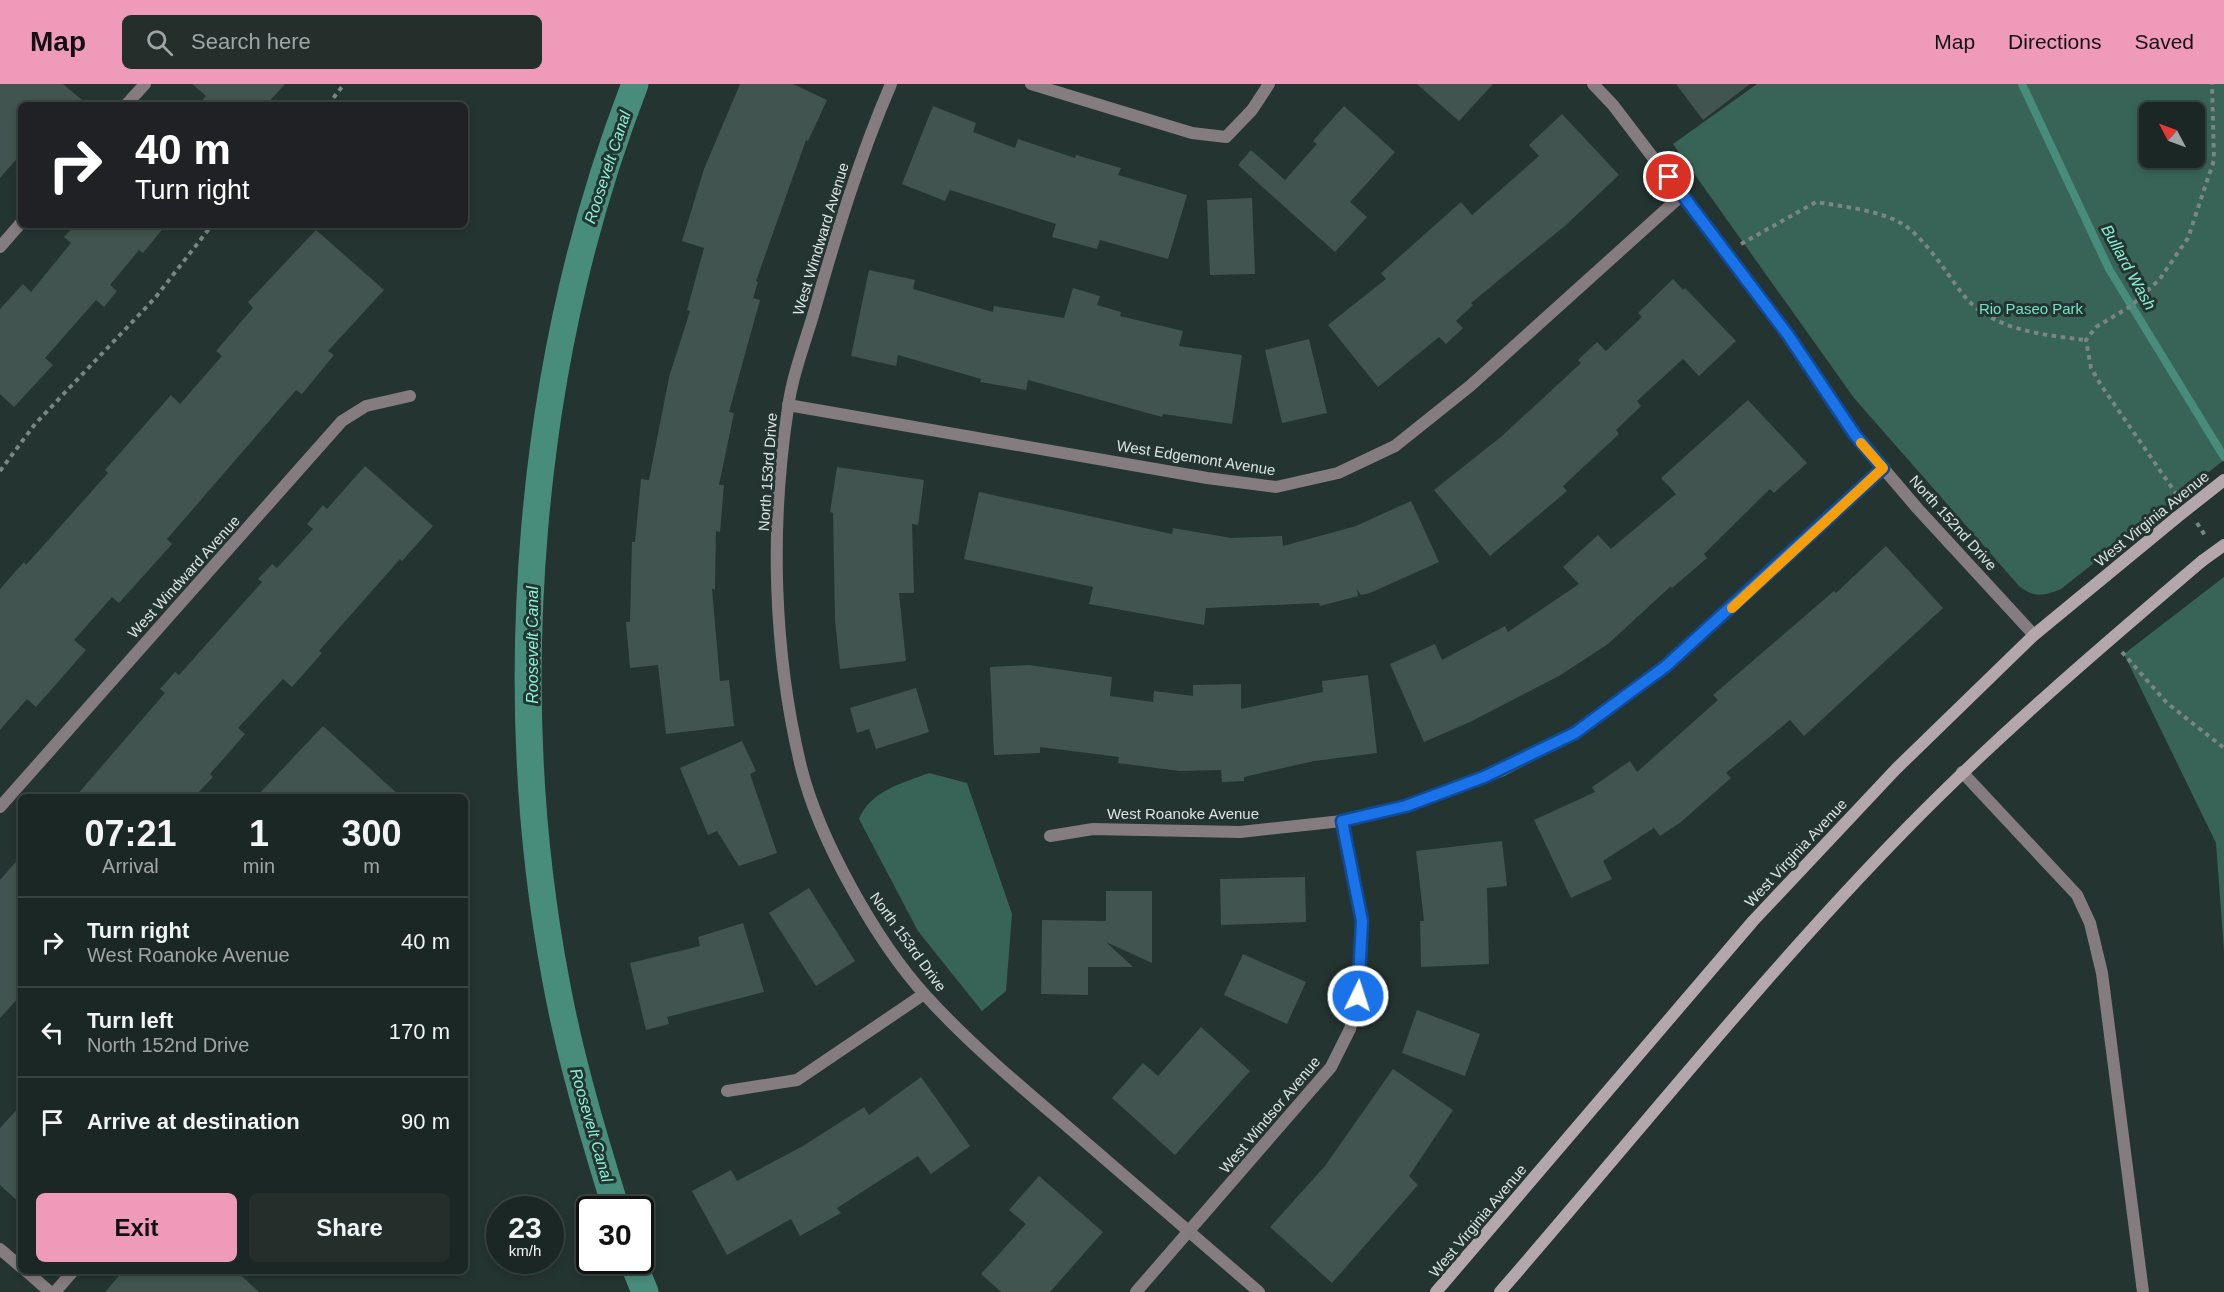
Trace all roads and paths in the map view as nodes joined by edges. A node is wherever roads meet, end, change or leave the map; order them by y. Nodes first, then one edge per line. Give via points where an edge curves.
1 (145, 84) edge
2 (344, 84) edge
3 (891, 84) edge
4 (1031, 84) edge
5 (1269, 84) edge
6 (1593, 84) edge
7 (2212, 84) edge
8 (129, 102) edge
9 (330, 102) edge
10 (1683, 195) junction
11 (18, 226) edge
12 (210, 228) edge
13 (0, 247) edge
14 (1728, 254) junction
15 (2086, 340) junction
16 (410, 396) dead end
17 (788, 405) junction
18 (1883, 468) junction
19 (0, 471) edge
20 (2224, 480) edge
21 (2179, 497) dead end
22 (2192, 516) dead end
23 (2211, 544) dead end
24 (2224, 545) edge
25 (2034, 635) junction
26 (2111, 639) junction
27 (2224, 748) edge
28 (1962, 772) junction
29 (0, 807) edge
30 (1342, 821) junction
31 (1050, 836) dead end
32 (924, 994) junction
33 (727, 1091) dead end
34 (1190, 1233) junction
35 (0, 1249) edge
36 (18, 1264) edge
37 (30, 1274) edge
38 (71, 1274) edge
39 (50, 1292) edge
40 (55, 1292) edge
41 (1136, 1292) edge
42 (1259, 1292) edge
43 (1436, 1292) edge
44 (1500, 1292) edge
45 (2143, 1292) edge

1 - 8 street
2 - 9 path
3 - 17 street, West Windward Avenue via 868,136
4 - 5 street via 1192,133 1226,137 1252,110
6 - 10 street, North 152nd Drive
7 - 15 path via 2214,160 2188,238 2159,280 2131,306 2096,327
10 - 14 street, North 152nd Drive
10 - 17 street, West Edgemont Avenue via 1470,386 1395,446 1338,473 1276,487
11 - 13 street
12 - 19 path via 155,298 35,424
14 - 15 path via 1752,236 1816,202 1849,208 1898,221 1936,255 1963,295 1995,321 2043,335
14 - 18 street, North 152nd Drive via 1855,435
15 - 21 path via 2091,368 2101,385
16 - 29 street, West Windward Avenue via 366,406 342,421
17 - 32 street, North 153rd Drive via 777,513 778,588 786,682 802,769 828,840 863,910
18 - 25 street, North 152nd Drive
18 - 30 street, West Roanoke Avenue via 1666,666 1575,733 1503,770 1406,806
20 - 25 main road, West Virginia Avenue, bridge
22 - 23 path
24 - 26 main road, bridge
25 - 43 main road, West Virginia Avenue via 1896,769 1753,921
26 - 27 path via 2167,703
26 - 28 main road
28 - 44 main road via 1787,958
28 - 45 street via 2077,895 2090,923 2102,973
30 - 31 street, West Roanoke Avenue via 1240,832 1093,829
30 - 34 street, West Windsor Avenue via 1362,921 1358,996 1350,1029 1332,1067
32 - 33 street via 796,1080
32 - 34 street, North 153rd Drive via 982,1052
34 - 41 street, West Windsor Avenue
34 - 42 street, North 153rd Drive
35 - 36 street
37 - 39 street
38 - 40 street

